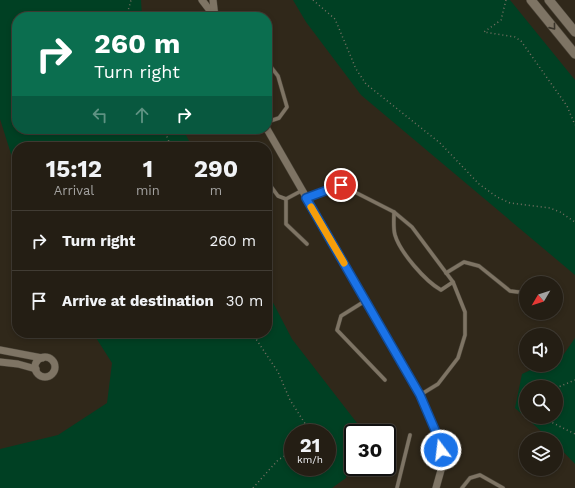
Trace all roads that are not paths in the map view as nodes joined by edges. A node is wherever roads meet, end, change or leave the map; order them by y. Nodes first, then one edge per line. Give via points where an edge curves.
1 (202, 0) edge
2 (213, 0) edge
3 (531, 0) edge
4 (549, 0) edge
5 (211, 12) edge
6 (214, 12) edge
7 (575, 32) edge
8 (575, 54) edge
9 (272, 68) edge
10 (272, 120) edge
11 (270, 134) edge
12 (272, 188) edge
13 (301, 190) junction
14 (306, 198) junction
15 (286, 199) junction
16 (394, 212) junction
17 (307, 244) dead end
18 (446, 272) junction
19 (453, 282) junction
20 (519, 292) edge
21 (365, 301) junction
22 (0, 350) edge
23 (19, 354) junction
24 (42, 358) junction
25 (0, 362) edge
26 (18, 364) junction
27 (36, 369) junction
28 (385, 380) dead end
29 (420, 395) junction
30 (410, 435) dead end
31 (397, 488) edge
32 (436, 488) edge
33 (462, 488) edge
34 (503, 488) edge

1 - 5 street
2 - 6 street
3 -> 8 main road
4 - 7 main road
9 - 10 lane via 278,76 287,107 279,118
11 - 13 street
12 - 15 lane via 278,196
13 - 14 street
13 - 15 lane
14 - 16 lane via 341,185
14 - 21 street
15 - 17 lane via 286,224
16 - 18 lane via 412,227
16 - 19 lane via 395,234 411,262 424,278 441,290
18 - 19 lane
18 - 20 lane via 464,262 479,266 510,291
19 - 29 lane via 465,312 465,335 458,358 438,384
21 - 28 lane via 341,316 337,330
21 - 29 street
22 - 23 street
23 - 24 street
23 - 26 street
24 - 27 street via 38,360
24 - 27 street via 50,358 53,361 53,373 45,377
25 - 26 street
26 - 27 street
29 - 32 street via 441,450 443,463
30 - 31 lane
33 - 34 lane via 470,478 480,475

